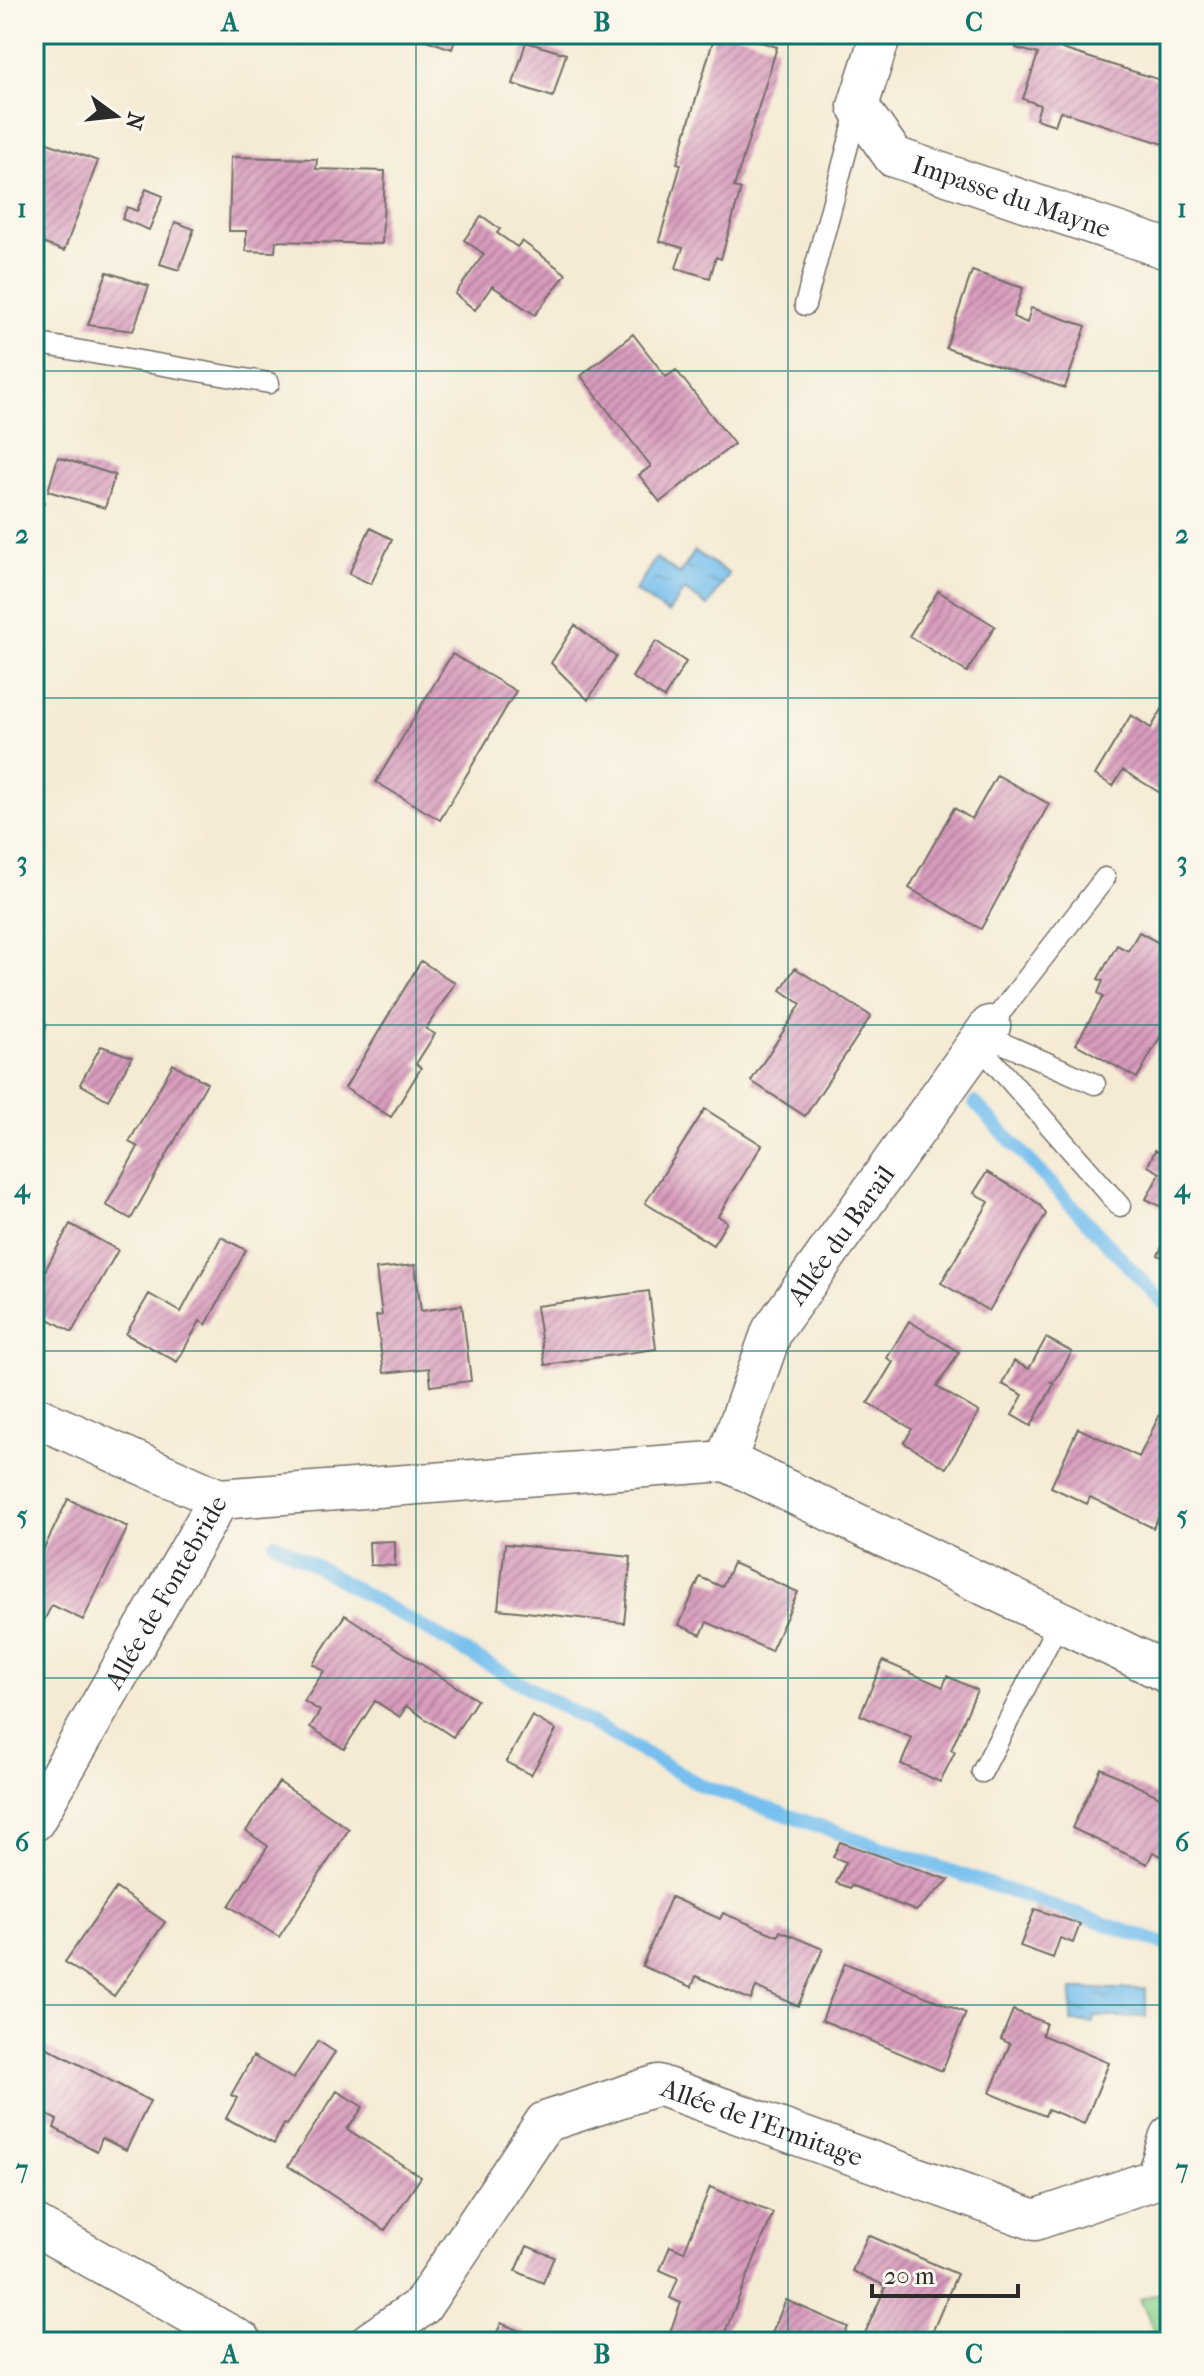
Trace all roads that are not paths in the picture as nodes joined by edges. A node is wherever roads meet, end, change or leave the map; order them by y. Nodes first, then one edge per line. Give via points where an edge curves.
1 (881, 34) edge
2 (858, 106) junction
3 (1170, 250) edge
4 (805, 305) dead end
5 (34, 343) edge
6 (269, 383) dead end
7 (1105, 878) dead end
8 (979, 1044) junction
9 (1095, 1084) dead end
10 (1120, 1206) dead end
11 (34, 1416) edge
12 (726, 1461) junction
13 (219, 1499) junction
14 (1059, 1622) junction
15 (1170, 1674) edge
16 (982, 1772) dead end
17 (34, 1821) edge
18 (1170, 2136) edge
19 (34, 2225) edge
20 (242, 2342) edge
21 (370, 2342) edge

1 - 2 street
2 - 3 street, Impasse du Mayne via 894,157
2 - 4 lane
5 - 6 lane
7 - 8 lane
8 - 9 lane
8 - 10 lane
8 - 12 street, Allée du Barail via 772,1331
11 - 13 street, Allée de Fontebride
12 - 13 street
12 - 14 street
13 - 17 street, Allée de Fontebride
14 - 15 street
14 - 16 lane
18 - 21 street, Allée de l'Ermitage via 1156,2179 1035,2220 658,2085 545,2122 422,2306
19 - 20 street

